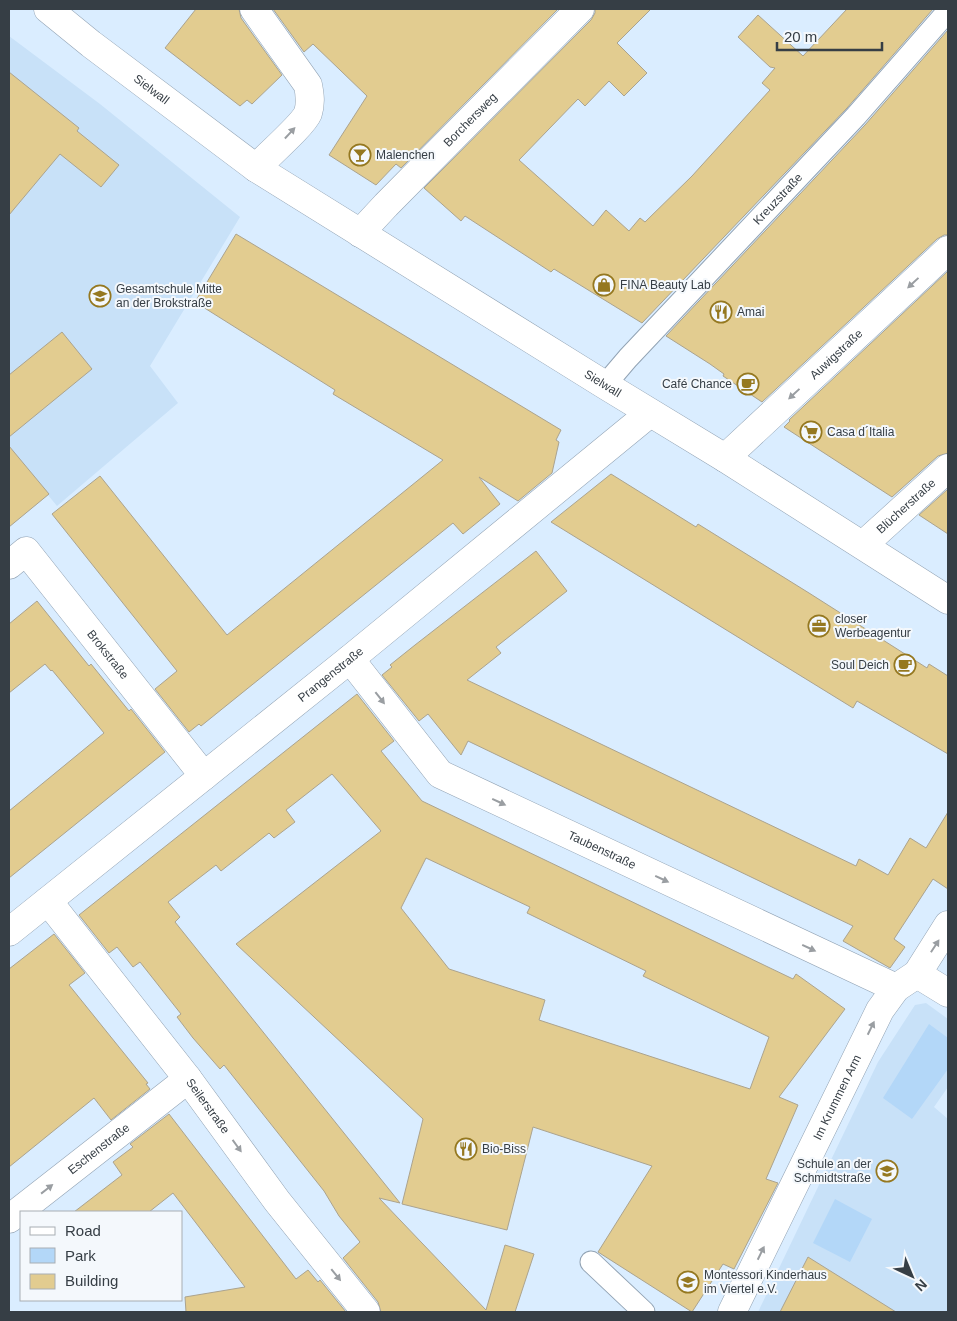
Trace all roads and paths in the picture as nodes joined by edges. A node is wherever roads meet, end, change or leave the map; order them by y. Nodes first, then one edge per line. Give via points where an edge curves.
1 (48, 9) edge
2 (254, 9) edge
3 (580, 9) edge
4 (948, 11) edge
5 (256, 168) junction
6 (360, 233) junction
7 (948, 250) edge
8 (605, 385) junction
9 (650, 413) junction
10 (725, 458) junction
11 (948, 468) edge
12 (863, 545) junction
13 (9, 565) edge
14 (948, 600) edge
15 (350, 660) junction
16 (204, 776) junction
17 (48, 901) junction
18 (948, 925) edge
19 (9, 932) edge
20 (906, 981) junction
21 (948, 994) edge
22 (188, 1079) junction
23 (9, 1219) edge
24 (591, 1262) dead end
25 (366, 1312) edge
26 (644, 1312) edge
27 (732, 1312) edge

1 - 5 street, Sielwall
5 -> 2 street via 307,114 311,100 308,85
3 - 6 street, Borchersweg
4 - 8 lane, Kreuzstraße via 856,116
5 - 6 street, Sielwall
6 - 8 street, Sielwall
7 -> 10 street, Auwigstraße
8 - 9 street, Sielwall
9 - 10 street, Sielwall
9 - 15 street, Prangenstraße
10 - 12 street, Sielwall
11 - 12 street, Blücherstraße
12 - 14 street, Sielwall
13 - 16 street, Brokstraße via 26,551
15 - 16 street, Prangenstraße
15 -> 20 street, Taubenstraße via 440,774
16 - 17 street, Prangenstraße
17 - 19 street, Prangenstraße
17 - 22 street, Seilerstraße
20 -> 18 street, Im Krummen Arm
20 - 21 street, Taubenstraße
27 -> 20 street, Im Krummen Arm via 880,1010
23 -> 22 street, Eschenstraße
22 -> 25 street, Seilerstraße via 277,1201
24 - 26 lane

